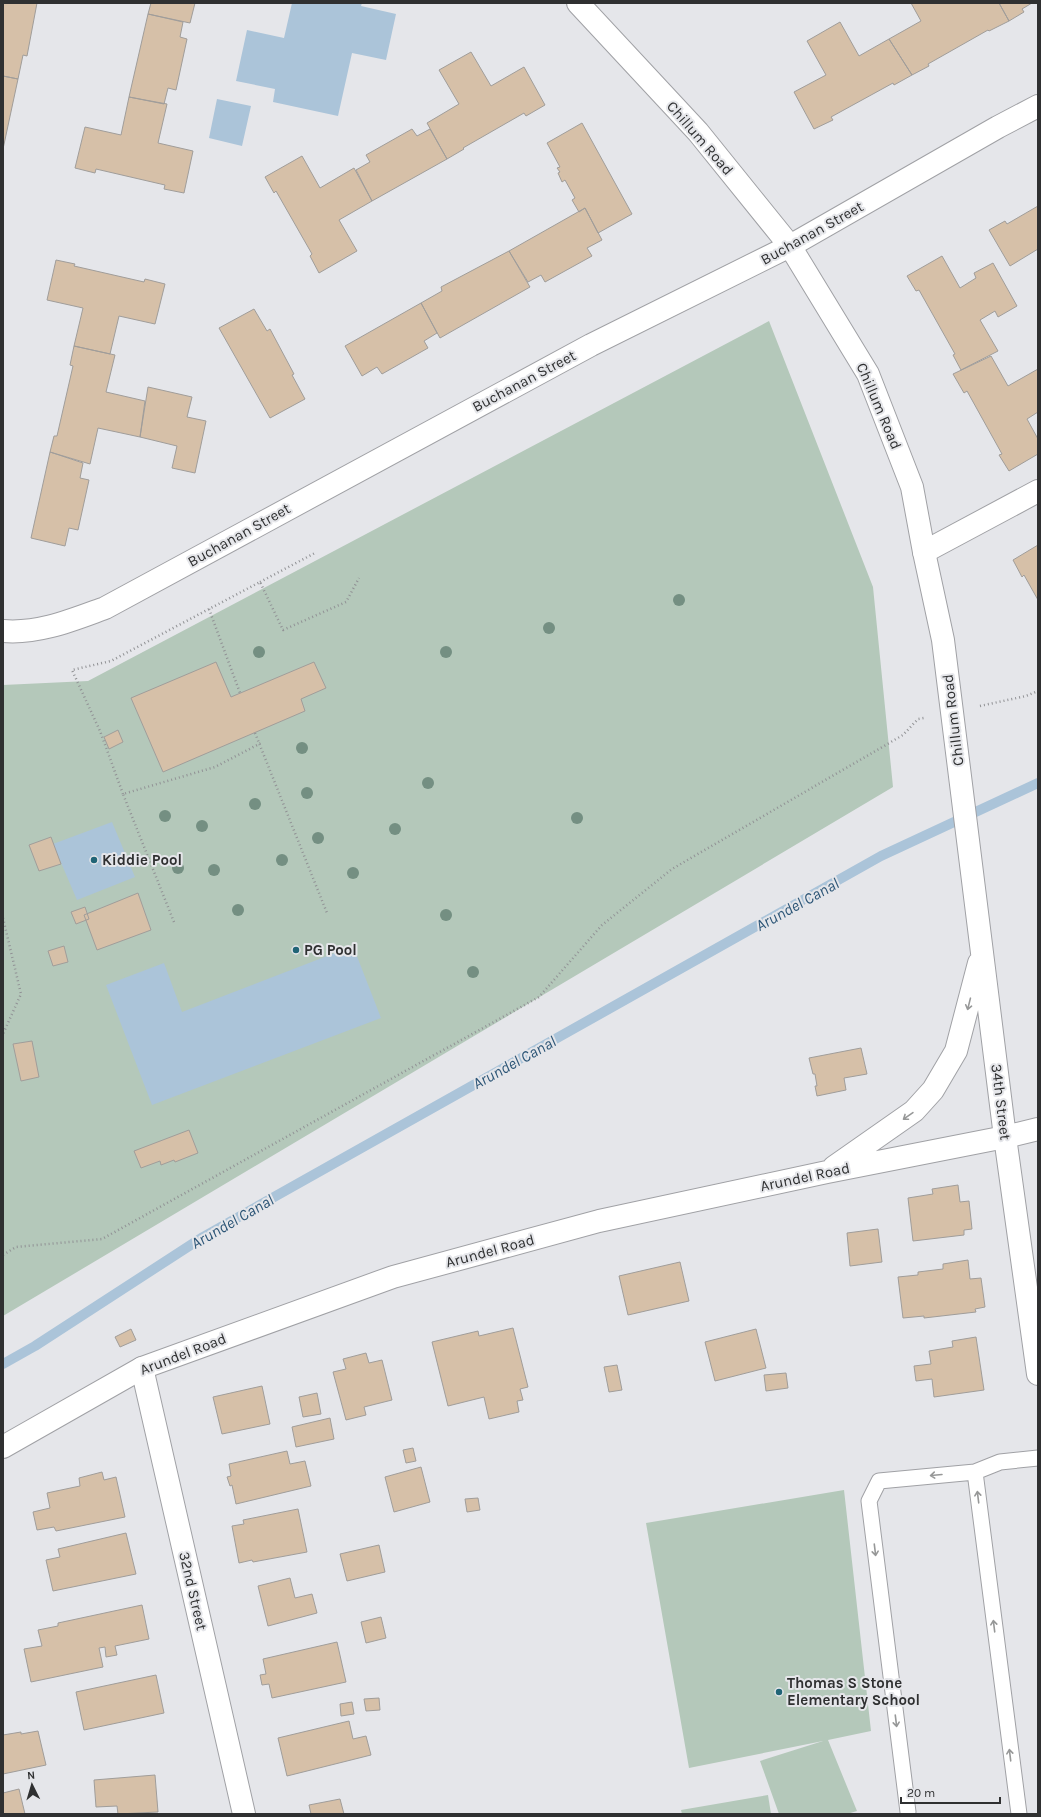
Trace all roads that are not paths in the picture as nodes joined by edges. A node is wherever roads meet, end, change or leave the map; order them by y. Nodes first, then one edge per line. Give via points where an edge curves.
1 (578, 3) edge
2 (1038, 106) edge
3 (790, 246) junction
4 (1038, 491) edge
5 (924, 552) junction
6 (3, 631) edge
7 (966, 829) joint
8 (982, 953) junction
9 (1038, 1129) edge
10 (1005, 1137) junction
11 (827, 1172) junction
12 (142, 1368) junction
13 (1038, 1374) edge
14 (3, 1447) edge
15 (1038, 1458) edge
16 (975, 1472) junction
17 (908, 1812) dead end
18 (244, 1814) edge
19 (1019, 1814) edge

1 - 3 street, Chillum Road via 698,132
2 - 3 street, Buchanan Street
3 - 5 street, Chillum Road via 868,374 912,487
3 - 6 street, Buchanan Street via 591,345 105,608 48,628
4 - 5 street
5 - 7 street, Chillum Road via 943,640
7 - 8 street, 34th Street
8 - 10 street, 34th Street
8 -> 11 street via 956,1050 933,1090 914,1111
9 - 10 street, Arundel Road
10 - 11 street, Arundel Road
10 - 13 street, 34th Street
11 - 12 street, Arundel Road via 599,1221 393,1277
12 - 14 street, Arundel Road
12 - 18 street, 32nd Street
15 - 16 lane via 1000,1462
16 -> 17 lane via 879,1481 869,1501
19 -> 16 lane

